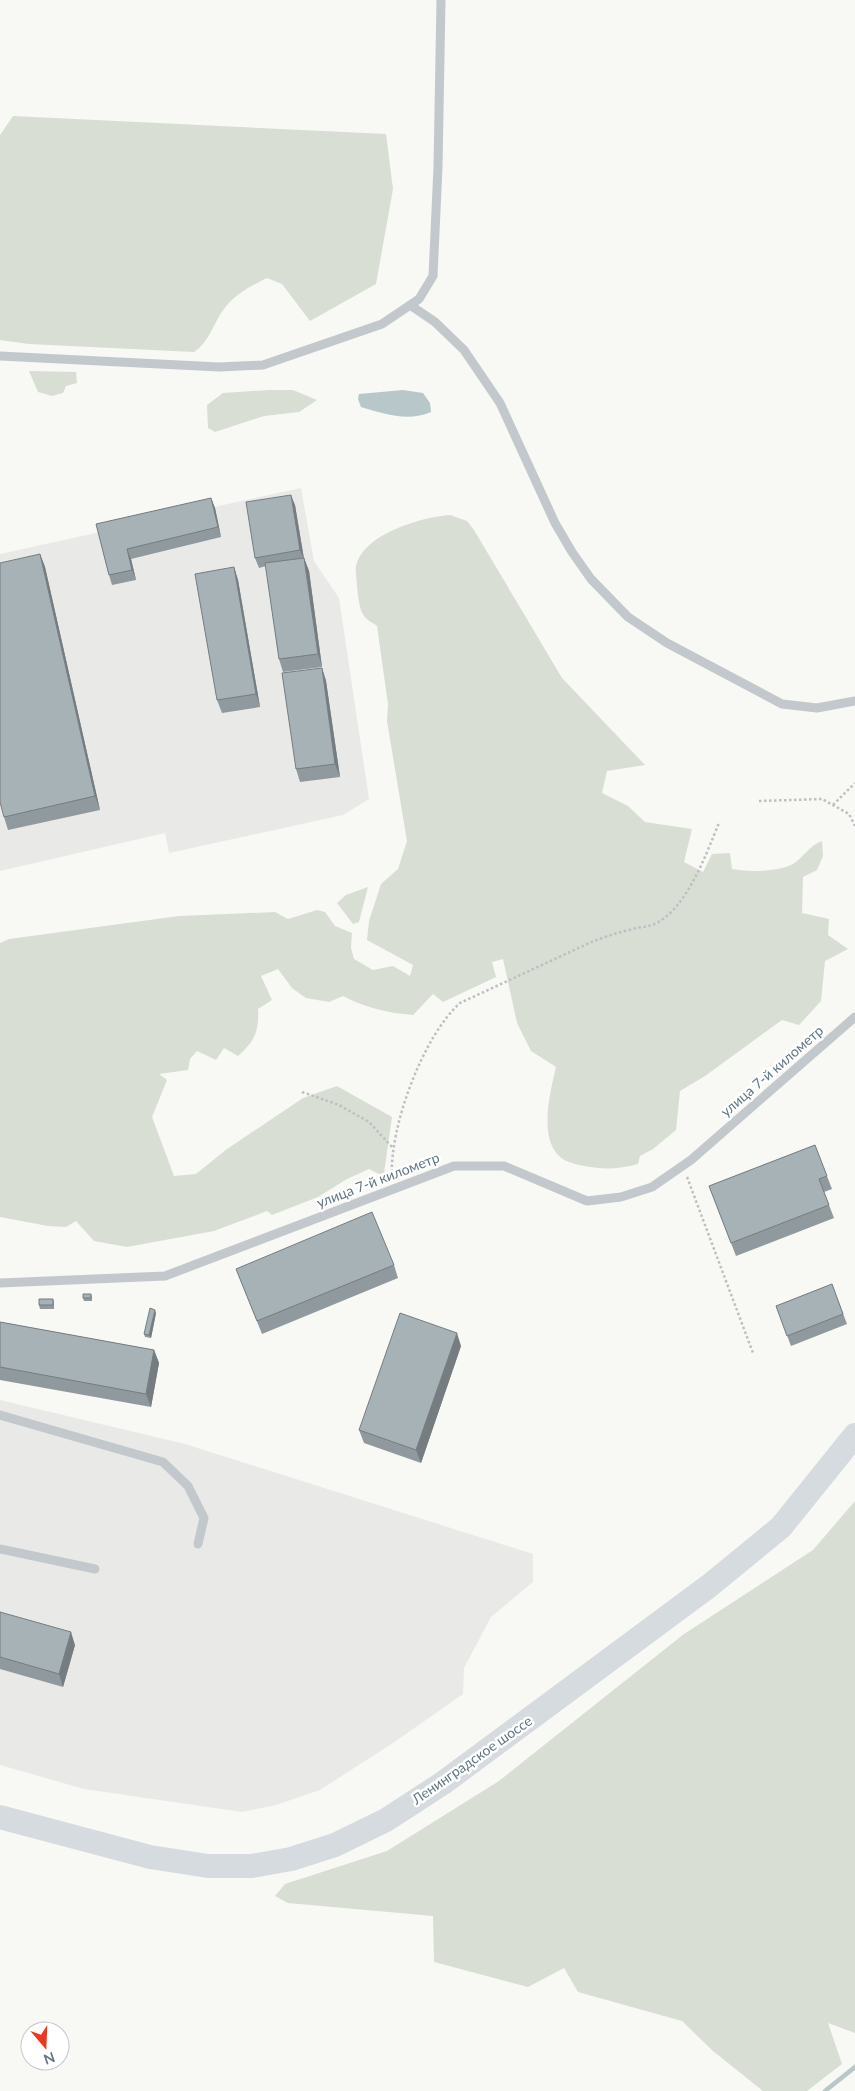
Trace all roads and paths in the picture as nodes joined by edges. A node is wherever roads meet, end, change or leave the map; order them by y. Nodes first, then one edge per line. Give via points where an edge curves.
1 (441, 0) edge
2 (410, 305) junction
3 (0, 356) edge
4 (855, 700) edge
5 (855, 783) edge
6 (759, 801) dead end
7 (833, 804) junction
8 (718, 823) dead end
9 (855, 826) edge
10 (855, 1016) edge
11 (302, 1092) dead end
12 (393, 1148) junction
13 (683, 1166) junction
14 (393, 1189) junction
15 (0, 1283) edge
16 (753, 1353) dead end
17 (0, 1415) edge
18 (855, 1435) edge
19 (198, 1544) dead end
20 (0, 1548) edge
21 (95, 1569) dead end
22 (0, 1817) edge

1 - 2 lane via 433,276 419,299
2 - 3 lane via 382,324 263,364 219,367
2 - 4 lane via 435,322 464,350 500,403 555,523 572,552 591,579 628,617 667,643 782,704 817,708
5 - 7 path
6 - 7 path via 822,799
7 - 9 path via 849,814
8 - 12 path via 694,879 665,917 652,924 605,936 460,1003 452,1010 429,1046 406,1098
10 - 13 lane, улица 7-й километр
11 - 12 path via 339,1105 369,1122
12 - 14 path
13 - 14 lane, улица 7-й километр via 652,1187 621,1197 586,1202 504,1166 454,1166
13 - 16 path
14 - 15 lane, улица 7-й километр via 165,1276
17 - 19 lane via 164,1462 188,1486 204,1518
18 - 22 main road, Ленинградское шоссе via 781,1527 709,1586 443,1783 386,1820 335,1845 252,1866 208,1866 150,1857
20 - 21 lane

